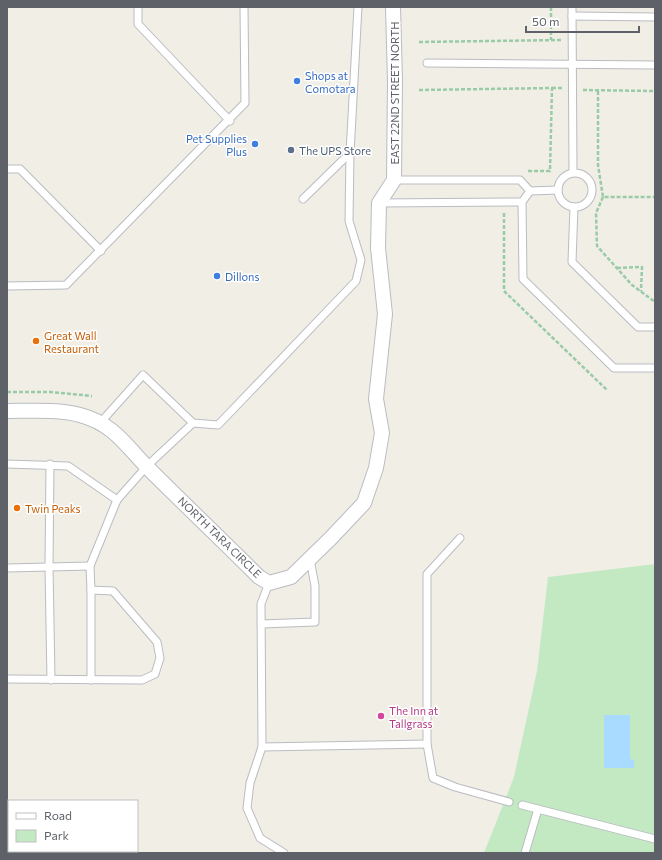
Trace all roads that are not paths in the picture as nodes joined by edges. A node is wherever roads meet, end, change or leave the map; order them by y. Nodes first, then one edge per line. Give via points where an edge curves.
1 (138, 7) edge
2 (244, 7) edge
3 (358, 7) edge
4 (393, 7) edge
5 (572, 7) edge
6 (572, 16) junction
7 (655, 17) edge
8 (427, 63) dead end
9 (572, 63) junction
10 (655, 65) edge
11 (230, 121) junction
12 (350, 153) junction
13 (7, 168) edge
14 (572, 172) junction
15 (394, 180) junction
16 (558, 190) junction
17 (530, 191) junction
18 (303, 199) dead end
19 (522, 202) junction
20 (379, 203) junction
21 (574, 207) junction
22 (101, 251) junction
23 (7, 286) edge
24 (655, 327) edge
25 (655, 368) edge
26 (7, 411) edge
27 (100, 423) junction
28 (193, 423) junction
29 (7, 464) edge
30 (50, 464) junction
31 (147, 466) junction
32 (117, 500) junction
33 (460, 538) dead end
34 (310, 559) junction
35 (90, 566) junction
36 (49, 567) junction
37 (7, 568) edge
38 (269, 583) junction
39 (91, 590) junction
40 (261, 624) junction
41 (7, 679) edge
42 (52, 680) junction
43 (91, 680) junction
44 (427, 744) junction
45 (262, 747) junction
46 (509, 802) dead end
47 (522, 805) dead end
48 (538, 809) junction
49 (655, 839) edge
50 (284, 853) edge
51 (524, 853) edge

1 - 11 lane via 138,24
2 - 11 lane via 245,104
3 - 12 lane
4 - 15 street, EAST 22ND STREET NORTH
5 - 6 lane
6 - 7 lane
6 - 9 lane
8 - 9 lane
9 - 10 lane
9 - 14 lane
11 - 22 lane
12 - 18 lane
12 - 28 lane via 349,221 361,260 356,281 218,425
13 - 22 lane via 20,168
14 - 16 lane via 562,178
14 - 21 lane via 584,174 592,184 593,190 589,200 580,207
15 - 17 lane via 520,180
15 - 20 street
16 - 17 lane
16 - 21 lane via 560,199
17 - 19 lane
19 - 20 lane
19 - 25 lane via 522,279 614,368
20 - 34 street, NORTH TARA CIRCLE via 378,248 385,314 376,399 382,433 376,468 364,502
21 - 24 lane via 572,262 638,327
22 - 23 lane via 66,285
26 - 27 street, NORTH TARA CIRCLE via 79,414
27 - 28 lane via 143,375
27 - 31 street, NORTH TARA CIRCLE via 124,441
28 - 31 lane
29 - 30 lane
30 - 32 lane via 68,466
30 - 36 lane
31 - 32 lane
31 - 38 street, NORTH TARA CIRCLE via 259,577
32 - 35 lane
33 - 44 lane via 427,574
34 - 38 street, NORTH TARA CIRCLE via 291,577
34 - 40 lane via 315,586 315,622
35 - 36 lane
35 - 39 lane
36 - 37 lane
36 - 42 lane
38 - 40 lane via 261,604
39 - 43 lane
39 - 43 lane via 112,591 157,642 160,658 156,674 142,680
40 - 45 lane
41 - 42 lane
42 - 43 lane
44 - 45 lane
44 - 46 lane via 433,778
45 - 50 lane via 250,783 247,808 260,838
47 - 48 lane
48 - 49 lane
48 - 51 lane

